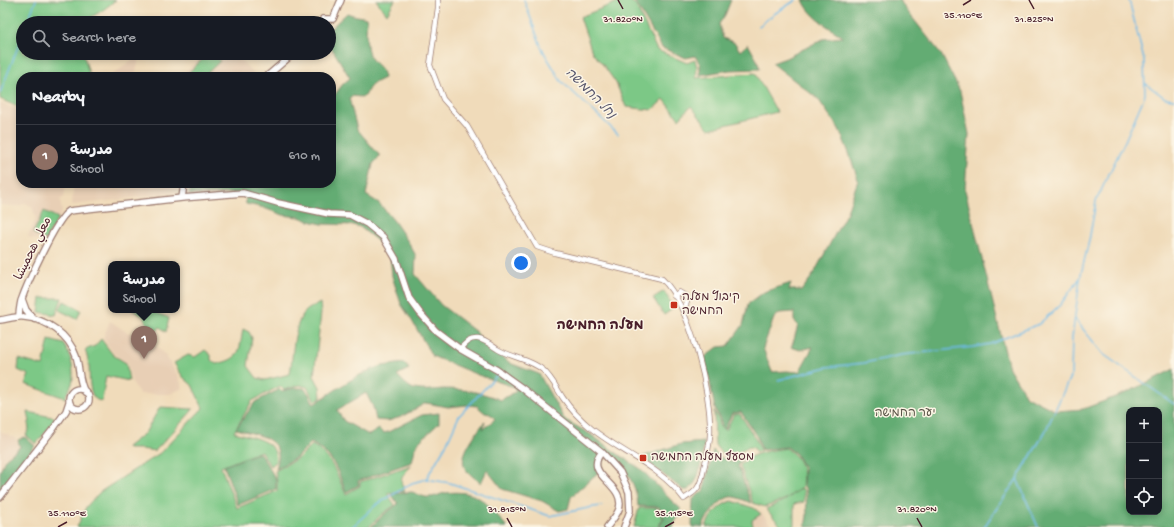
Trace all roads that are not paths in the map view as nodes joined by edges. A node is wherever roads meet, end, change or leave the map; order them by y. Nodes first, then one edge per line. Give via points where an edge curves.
1 (341, 0) edge
2 (438, 0) edge
3 (334, 16) edge
4 (286, 60) edge
5 (272, 72) edge
6 (183, 188) edge
7 (182, 198) junction
8 (674, 296) junction
9 (22, 299) junction
10 (683, 312) junction
11 (19, 317) junction
12 (34, 319) junction
13 (0, 320) edge
14 (460, 349) junction
15 (79, 372) junction
16 (73, 391) junction
17 (85, 392) junction
18 (69, 402) junction
19 (77, 408) junction
20 (62, 417) junction
21 (602, 452) junction
22 (0, 497) edge
23 (607, 527) edge
24 (624, 527) edge

1 - 3 main road
2 - 8 street via 430,65 436,82 444,99 467,126 537,246 555,253 662,279 668,284
4 - 5 main road
6 - 7 main road
7 - 9 main road, معلي هحميشا via 88,208 67,213 45,247
7 - 14 main road, معلي هحميشا via 243,193 329,214 350,215 367,224 383,237 396,258 409,298 420,313 436,331
8 - 10 street
8 - 10 street via 679,292 687,297
9 - 11 main road, معلي هحميشا
9 - 12 main road via 26,310
10 - 14 street via 696,346 710,415 710,435 704,471 694,492 684,499 646,463 585,423 539,367 508,355 483,340 469,341
11 - 12 main road
11 - 13 main road
12 - 15 main road via 51,326 67,340 74,352
14 - 21 main road, معلي هحميشا via 505,374
15 - 16 main road
15 - 17 main road
16 - 17 main road via 79,389
16 - 18 main road
17 - 19 main road via 88,397 87,404
18 - 19 main road
18 - 20 main road
19 - 20 main road
20 - 22 main road
21 - 23 main road via 596,458 596,466 614,489 620,508
21 - 24 main road, معلي هحميشا via 620,472 629,492 630,511

